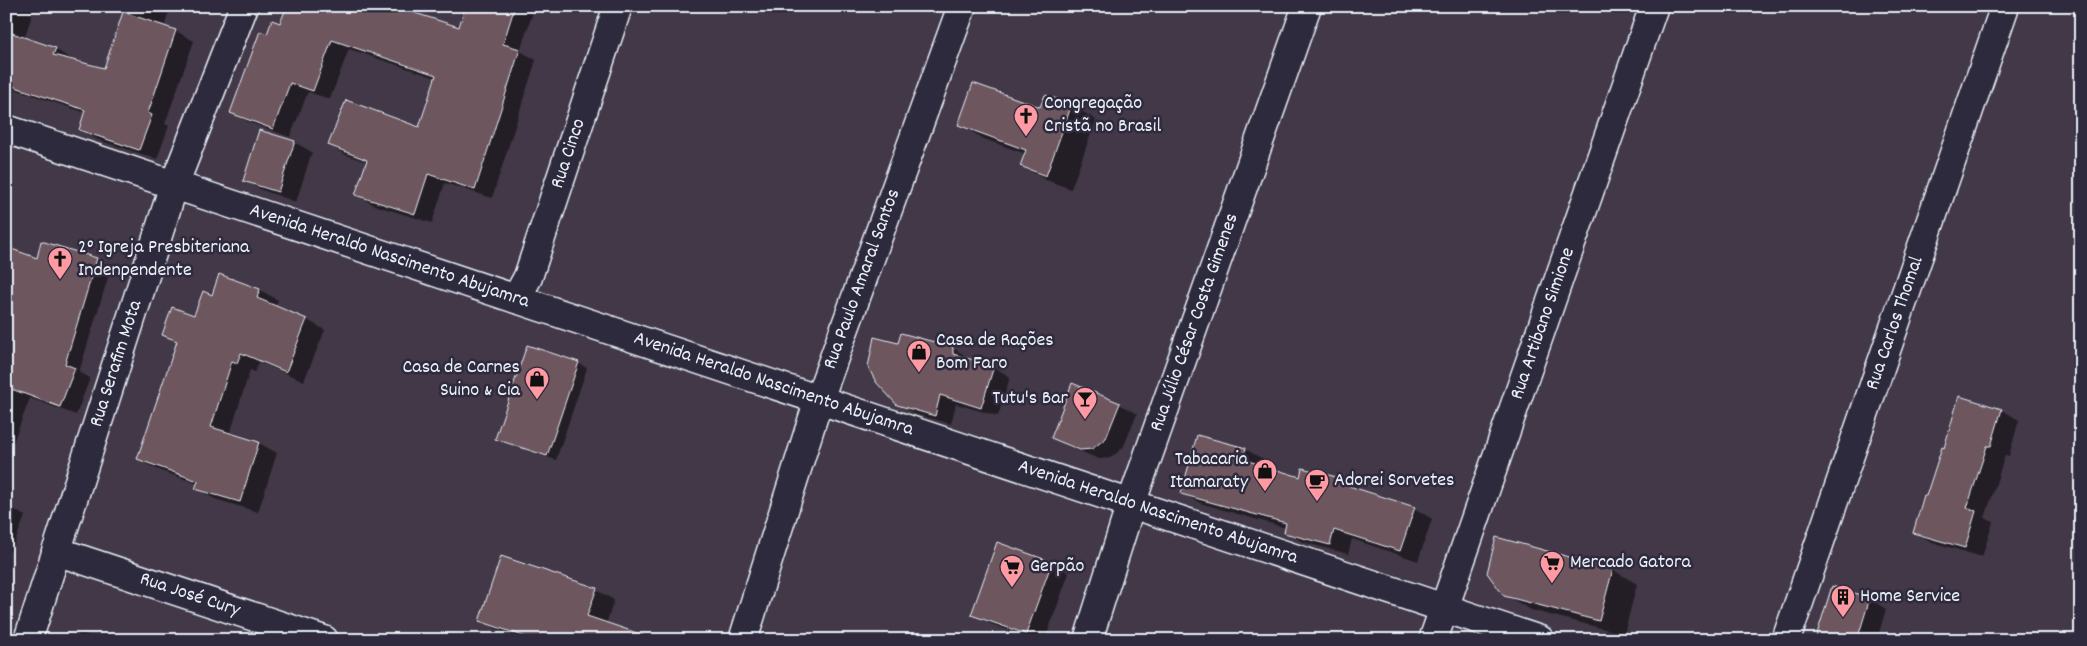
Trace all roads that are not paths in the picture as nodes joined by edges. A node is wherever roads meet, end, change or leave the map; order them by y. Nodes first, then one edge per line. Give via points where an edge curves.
1 (244, 6) edge
2 (618, 6) edge
3 (962, 6) edge
4 (1307, 6) edge
5 (1654, 6) edge
6 (2005, 6) edge
7 (6, 129) edge
8 (174, 185) junction
9 (516, 299) junction
10 (819, 399) junction
11 (1131, 504) junction
12 (56, 551) junction
13 (1443, 607) junction
14 (28, 640) edge
15 (324, 640) edge
16 (743, 640) edge
17 (1088, 640) edge
18 (1432, 640) edge
19 (1540, 640) edge
20 (1786, 640) edge

1 - 8 street, Rua Serafim Mota
2 - 9 street, Rua Cinco via 528,277
3 - 10 street, Rua Paulo Amaral Santos
4 - 11 street, Rua Júlio César Costa Gimenes
5 - 13 street, Rua Artibano Simione
6 - 20 street, Rua Carlos Thomal
7 - 8 street, Avenida Heraldo Nascimento Abujamra
8 - 9 street, Avenida Heraldo Nascimento Abujamra
8 - 12 street, Rua Serafim Mota
9 - 10 street, Avenida Heraldo Nascimento Abujamra
10 - 11 street, Avenida Heraldo Nascimento Abujamra
10 - 16 street, Rua Paulo Amaral Santos
11 - 13 street, Avenida Heraldo Nascimento Abujamra
11 - 17 street, Rua Júlio César Costa Gimenes
12 - 14 street, Rua Serafim Mota
12 - 15 street, Rua José Cury
13 - 18 street, Rua Artibano Simione
13 - 19 street, Avenida Heraldo Nascimento Abujamra

